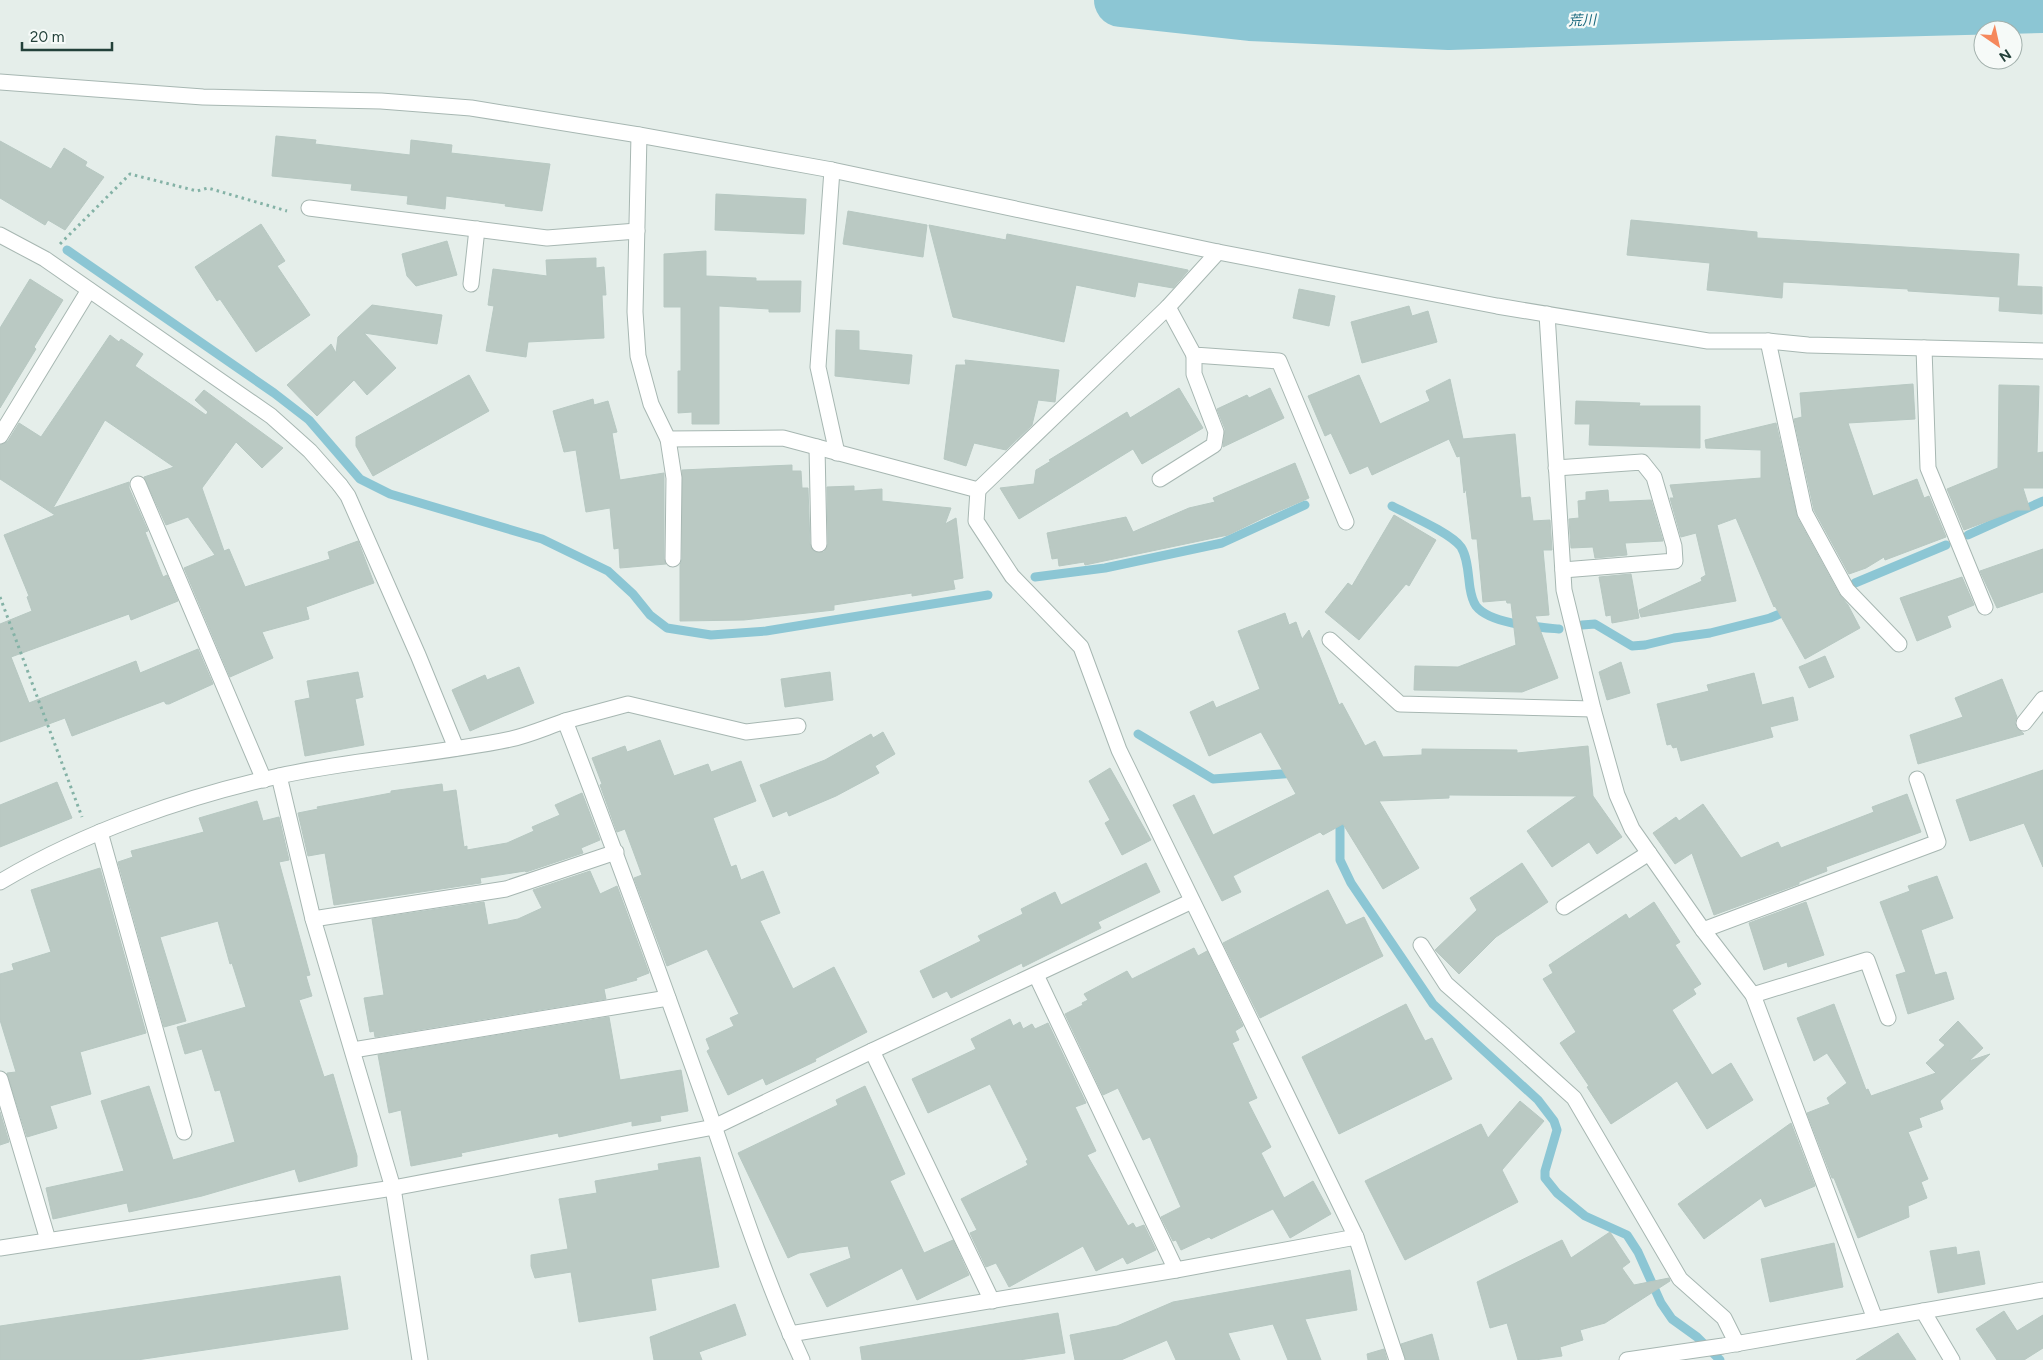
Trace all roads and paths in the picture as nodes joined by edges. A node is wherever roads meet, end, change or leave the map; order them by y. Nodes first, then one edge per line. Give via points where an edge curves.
1 (0, 82) edge
2 (639, 135) junction
3 (832, 170) junction
4 (309, 208) joint
5 (477, 229) junction
6 (637, 231) junction
7 (0, 235) edge
8 (1218, 252) junction
9 (45, 259) junction
10 (471, 284) dead end
11 (88, 290) junction
12 (1168, 307) junction
13 (1547, 314) junction
14 (1768, 341) junction
15 (1924, 348) junction
16 (2043, 351) edge
17 (1194, 355) junction
18 (0, 436) edge
19 (668, 439) junction
20 (817, 448) junction
21 (837, 453) junction
22 (1556, 468) junction
23 (1160, 480) dead end
24 (138, 484) dead end
25 (978, 490) junction
26 (1346, 522) dead end
27 (819, 544) dead end
28 (673, 559) dead end
29 (1563, 570) junction
30 (0, 597) edge
31 (1985, 607) dead end
32 (1330, 640) dead end
33 (1899, 644) dead end
34 (2043, 699) edge
35 (1593, 709) junction
36 (565, 722) junction
37 (2024, 723) dead end
38 (798, 726) dead end
39 (456, 748) junction
40 (279, 776) junction
41 (1918, 779) dead end
42 (264, 780) junction
43 (94, 835) junction
44 (616, 852) junction
45 (1649, 853) junction
46 (0, 882) edge
47 (1192, 901) junction
48 (1564, 907) dead end
49 (313, 919) junction
50 (1703, 930) junction
51 (1421, 945) dead end
52 (1036, 975) junction
53 (1753, 995) junction
54 (668, 998) junction
55 (1888, 1018) dead end
56 (353, 1050) junction
57 (872, 1051) junction
58 (2, 1089) edge
59 (714, 1127) junction
60 (184, 1132) dead end
61 (394, 1188) junction
62 (1356, 1237) junction
63 (48, 1240) junction
64 (0, 1248) edge
65 (1176, 1270) junction
66 (2043, 1290) edge
67 (992, 1301) junction
68 (1923, 1312) junction
69 (1875, 1319) junction
70 (790, 1334) junction
71 (1730, 1345) junction
72 (1647, 1358) edge
73 (420, 1360) edge
74 (802, 1360) edge
75 (1397, 1360) edge
76 (1627, 1360) edge
77 (1952, 1360) edge

1 - 2 street via 203,97 381,101 471,108
2 - 3 street
2 - 6 street
3 - 8 street
3 - 21 street via 818,366
4 - 5 street
4 - 9 path via 296,213 208,188 196,191 130,174
5 - 6 street via 547,238
5 - 10 street
6 - 19 street via 635,312 638,356 652,404
7 - 9 street
8 - 12 street
8 - 13 street
9 - 11 street
11 - 18 street
11 - 39 street via 271,416 310,451 340,485 348,496
12 - 17 street
12 - 25 street
13 - 14 street via 1708,340
13 - 22 street
14 - 15 street
14 - 33 street via 1805,512 1847,590
15 - 16 street
15 - 31 street via 1928,468
17 - 23 street via 1194,374 1216,432 1214,445
17 - 26 street via 1278,361
19 - 20 street via 783,438
19 - 28 street via 674,478
20 - 21 street
20 - 27 street
21 - 25 street
22 - 29 street
22 - 29 street via 1642,462 1654,477 1675,560
24 - 42 street
25 - 47 street via 976,521 1007,568 1082,647 1119,750
29 - 35 street via 1564,590
30 - 43 path
32 - 35 street via 1400,704
34 - 37 street
35 - 45 street via 1617,795 1632,829
36 - 38 street via 628,704 746,732
36 - 39 street via 512,738
36 - 44 street
39 - 40 street
40 - 42 street
40 - 49 street
41 - 50 street via 1938,842
42 - 43 street via 188,801
43 - 46 street
43 - 60 street
44 - 49 street via 506,889
44 - 54 street
45 - 48 street
45 - 50 street
47 - 52 street
47 - 62 street
49 - 56 street
50 - 53 street
51 - 71 street via 1446,984 1574,1098 1680,1280 1724,1318
52 - 57 street
52 - 65 street
53 - 55 street via 1868,960
53 - 69 street
54 - 56 street
54 - 59 street
56 - 61 street
57 - 59 street
57 - 67 street
58 - 63 street
59 - 61 street
59 - 70 street via 752,1240
61 - 63 street
61 - 73 street
62 - 65 street
62 - 75 street
63 - 64 street
65 - 67 street
66 - 68 street
67 - 70 street
68 - 69 street
68 - 77 street
69 - 71 street
70 - 74 street
71 - 72 street
72 - 76 street

